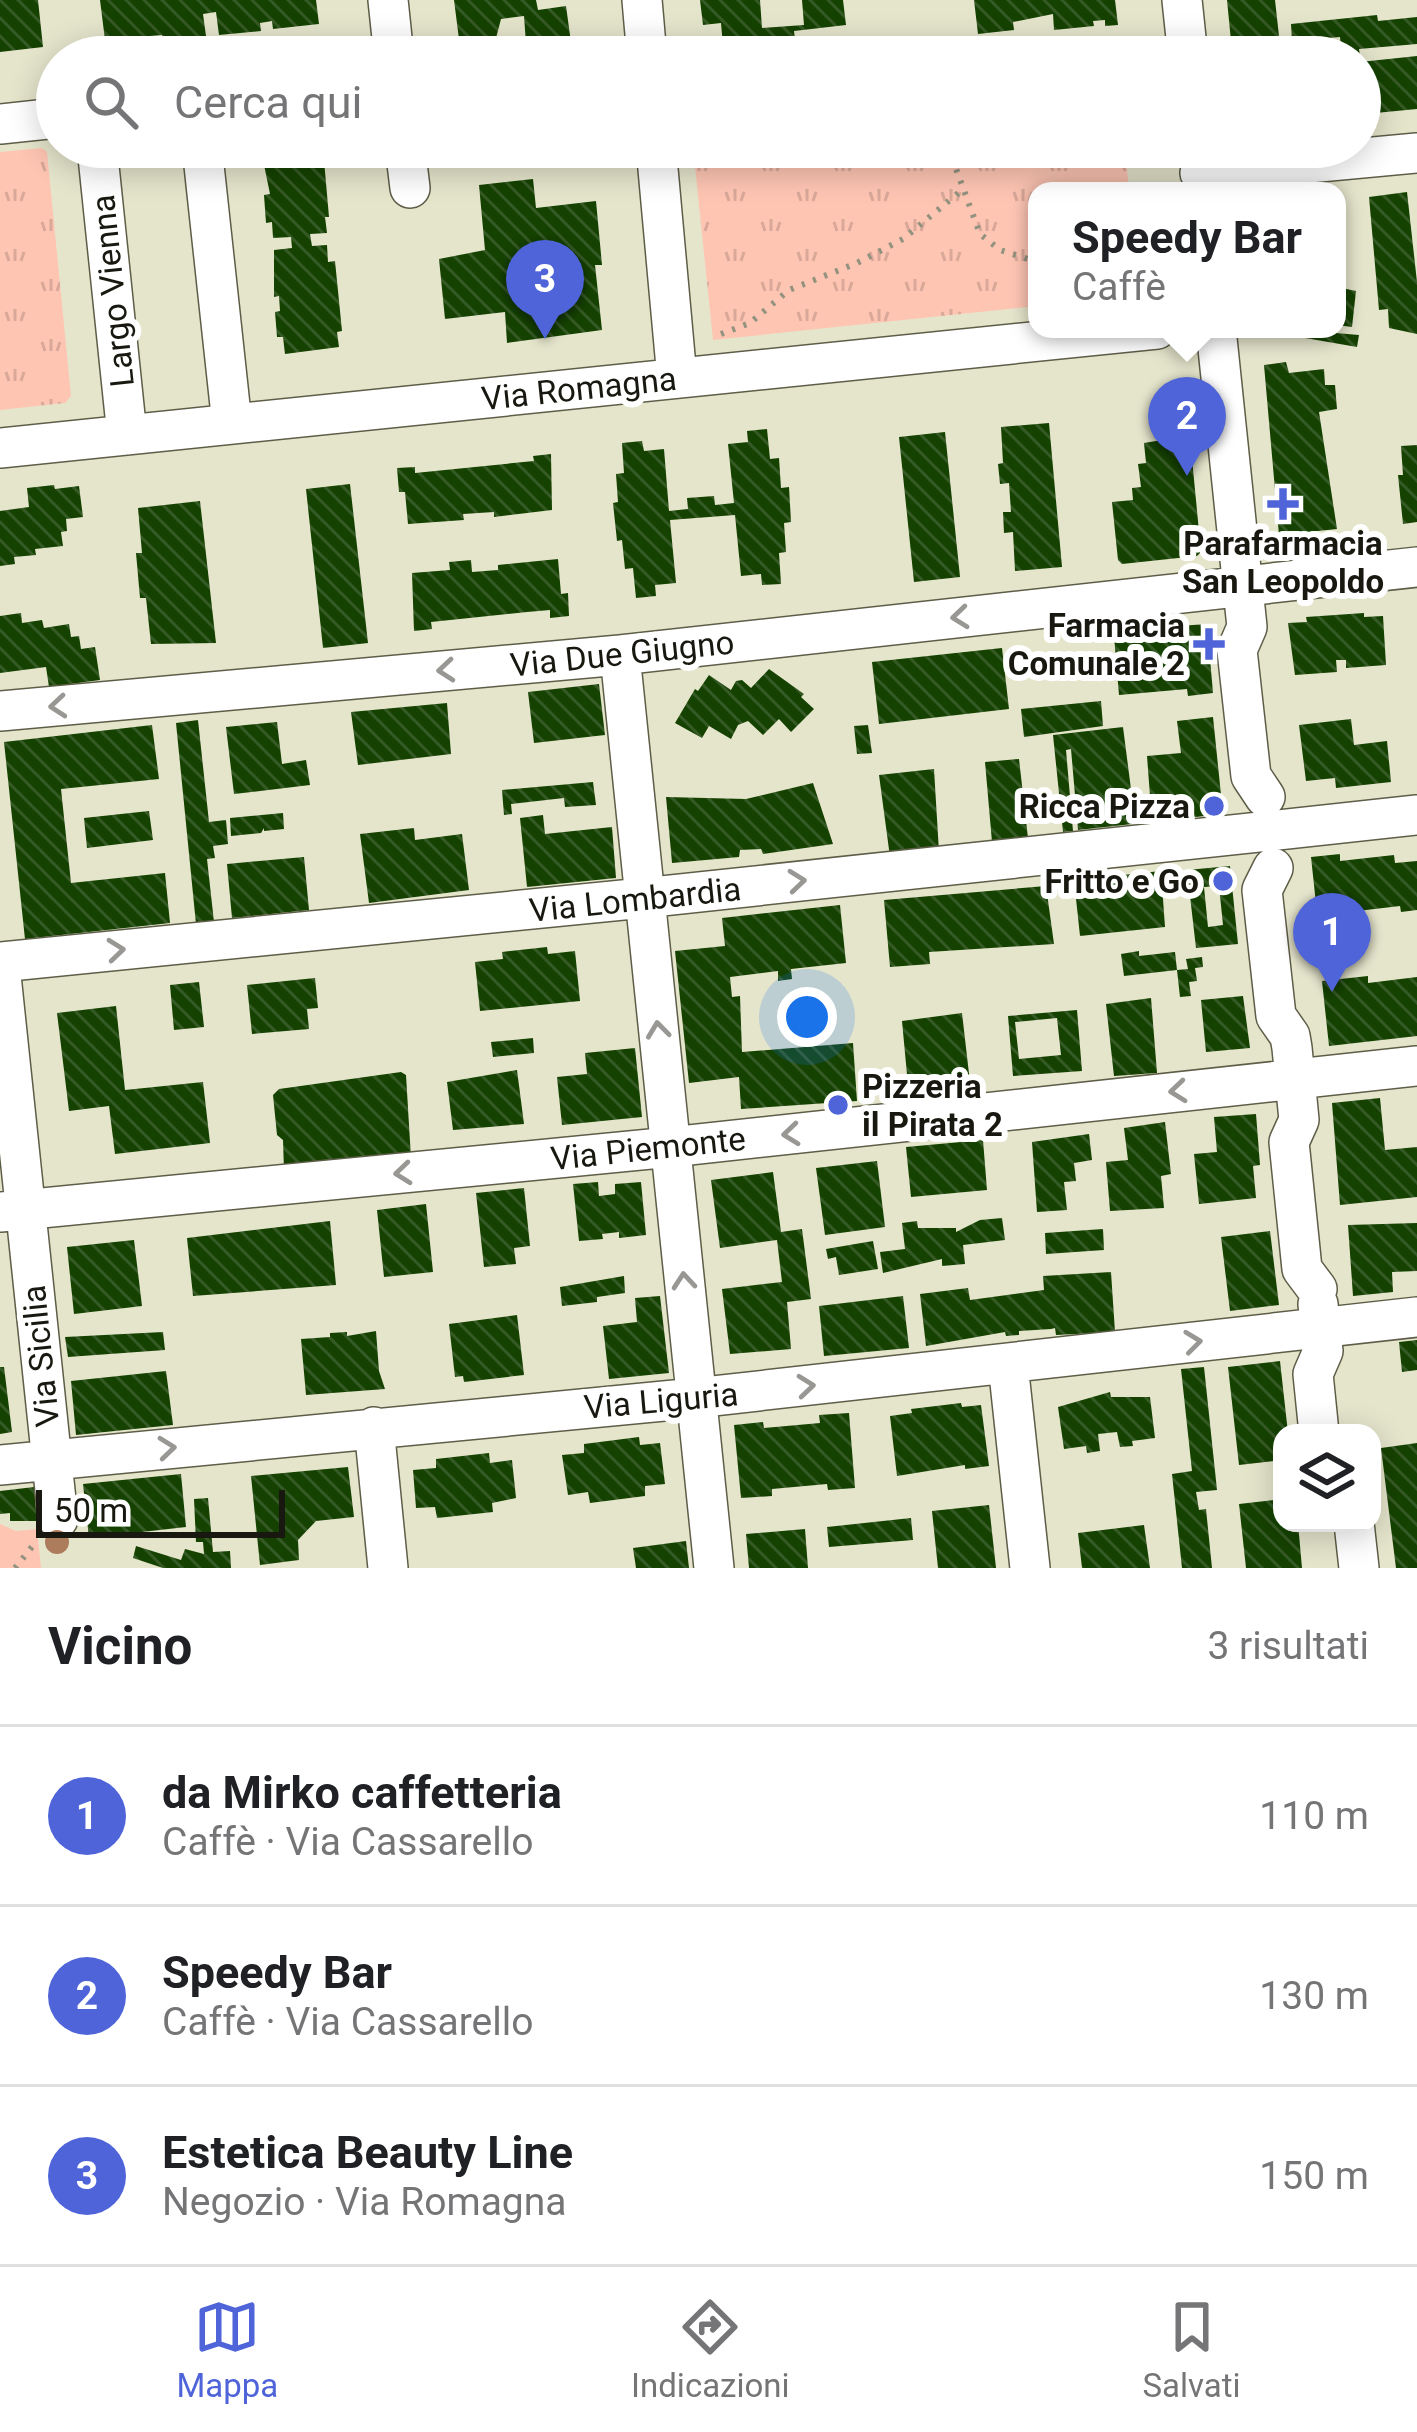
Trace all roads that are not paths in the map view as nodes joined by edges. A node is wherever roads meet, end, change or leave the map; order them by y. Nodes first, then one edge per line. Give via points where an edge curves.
1 (388, 0) edge
2 (642, 0) edge
3 (1182, 0) edge
4 (392, 36) edge
5 (645, 36) edge
6 (1186, 36) edge
7 (36, 120) edge
8 (0, 124) edge
9 (1417, 153) edge
10 (1381, 156) edge
11 (99, 168) edge
12 (204, 168) edge
13 (408, 168) edge
14 (658, 168) edge
15 (410, 188) dead end
16 (1069, 338) edge
17 (1217, 338) edge
18 (677, 378) junction
19 (232, 424) junction
20 (128, 435) junction
21 (0, 448) edge
22 (1417, 567) edge
23 (1243, 585) junction
24 (620, 655) junction
25 (0, 711) edge
26 (1417, 815) edge
27 (1269, 831) junction
28 (643, 898) junction
29 (0, 964) edge
30 (1417, 1066) edge
31 (1295, 1078) junction
32 (671, 1147) junction
33 (13, 1211) edge
34 (1417, 1317) edge
35 (1320, 1322) junction
36 (1008, 1364) junction
37 (695, 1398) junction
38 (1318, 1424) edge
39 (1344, 1424) edge
40 (374, 1427) junction
41 (50, 1459) junction
42 (0, 1466) edge
43 (58, 1519) dead end
44 (1330, 1532) edge
45 (1355, 1532) edge
46 (388, 1568) edge
47 (715, 1568) edge
48 (1030, 1568) edge
49 (1334, 1568) edge
50 (1359, 1568) edge

1 - 4 street
2 - 5 street
3 - 6 street
7 - 8 street
9 - 10 street
11 - 20 street, Largo Vienna
12 - 19 street
13 - 15 street
14 - 18 street
16 - 18 street, Via Romagna
17 - 23 street
18 - 19 street, Via Romagna
19 - 20 street, Via Romagna
20 - 21 street, Via Romagna
22 - 23 street, Via Due Giugno
23 -> 24 street, Via Due Giugno
23 - 27 street via 1267,689 1275,773
24 -> 25 street, Via Due Giugno
24 - 28 street
26 - 27 street, Via Lombardia
28 -> 27 street, Via Lombardia
27 - 31 street via 1264,911 1276,1016 1290,1036
29 -> 28 street, Via Lombardia
32 -> 28 street
29 - 33 street, Via Sicilia
30 - 31 street, Via Piemonte
31 -> 32 street, Via Piemonte
31 - 35 street via 1299,1120 1314,1140 1327,1266
32 -> 33 street, Via Piemonte
37 -> 32 street
33 - 41 street, Via Sicilia
34 - 35 street, Via Liguria
36 -> 35 street, Via Liguria
35 - 38 street via 1313,1374
35 - 39 street via 1338,1372
37 -> 36 street, Via Liguria
36 - 48 street
37 - 40 street, Via Liguria
37 - 47 street
41 -> 40 street, Via Liguria
40 - 46 street
41 - 42 street, Via Liguria
41 - 43 street, Via Sicilia
44 - 49 street
45 - 50 street

